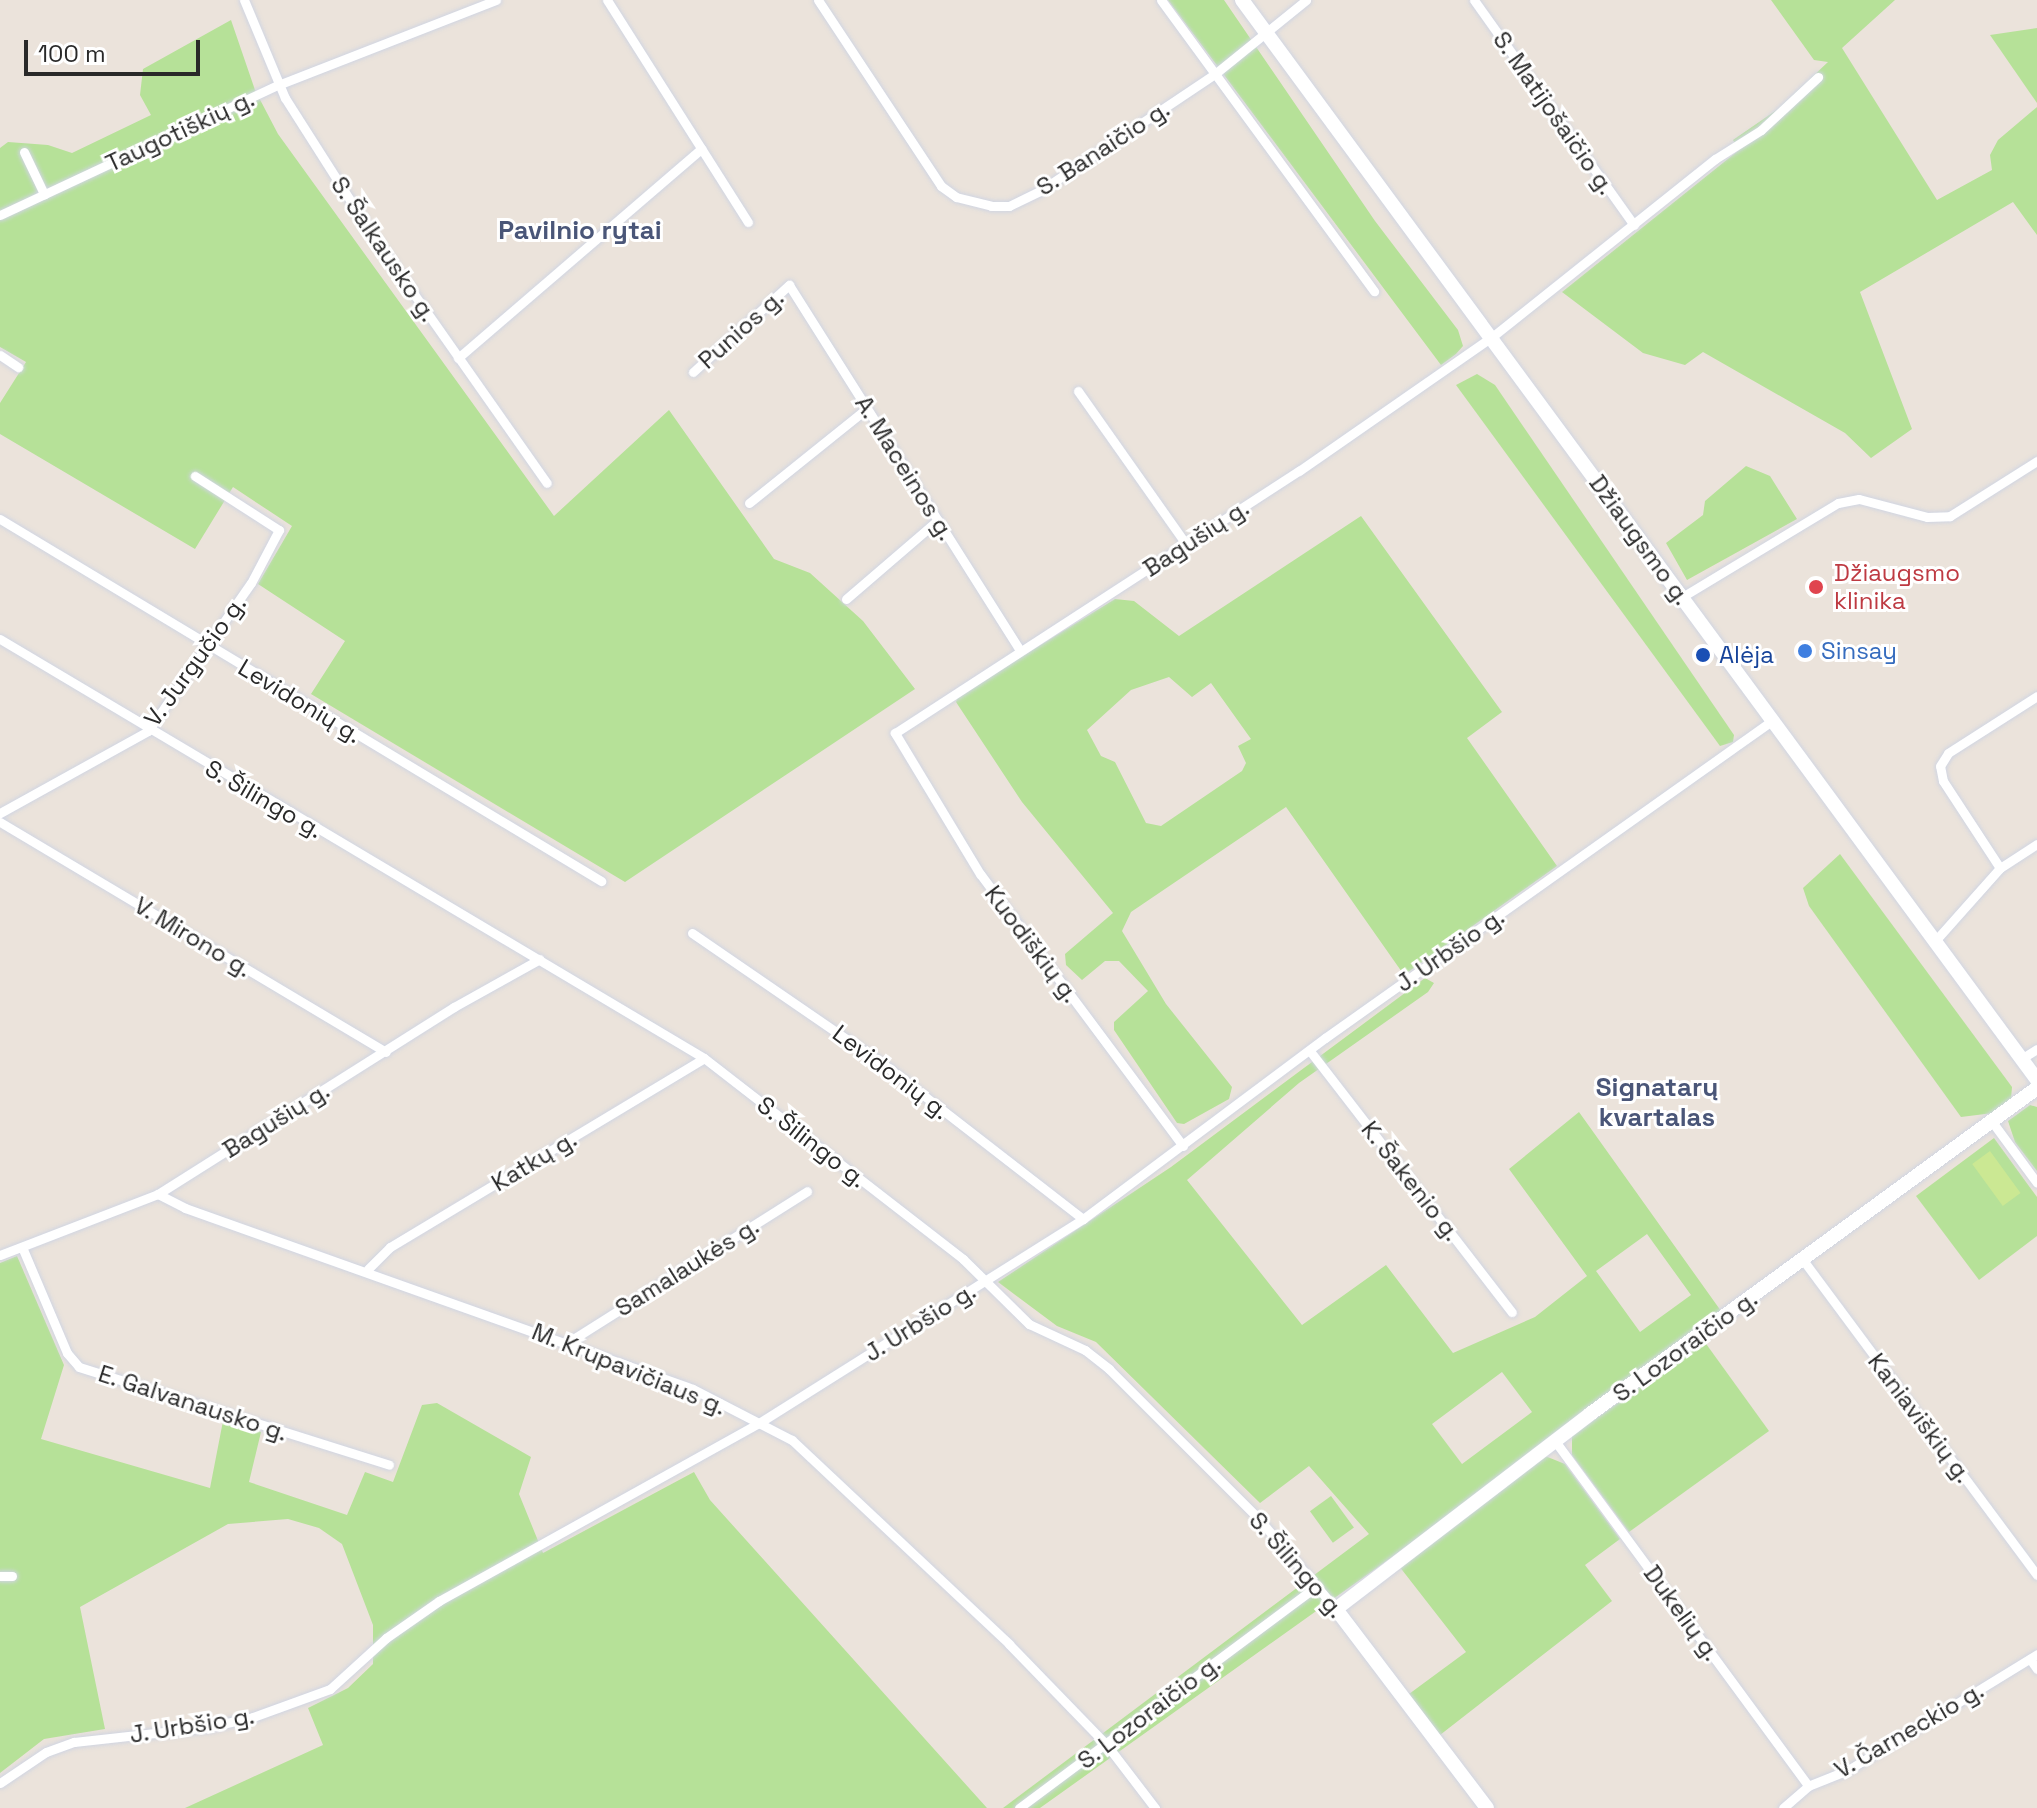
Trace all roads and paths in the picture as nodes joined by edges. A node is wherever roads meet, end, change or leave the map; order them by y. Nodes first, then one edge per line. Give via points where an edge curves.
1 (244, 0) edge
2 (496, 0) edge
3 (607, 0) edge
4 (818, 0) edge
5 (1161, 0) edge
6 (1242, 0) edge
7 (1306, 0) edge
8 (1474, 0) edge
9 (1264, 29) junction
10 (1216, 73) junction
11 (1818, 77) dead end
12 (278, 85) junction
13 (701, 149) junction
14 (24, 152) dead end
15 (44, 194) junction
16 (0, 215) edge
17 (748, 222) dead end
18 (1634, 225) junction
19 (789, 285) joint
20 (1374, 291) dead end
21 (1492, 337) junction
22 (0, 355) edge
23 (458, 358) junction
24 (18, 367) dead end
25 (693, 372) dead end
26 (1078, 391) dead end
27 (867, 408) junction
28 (2037, 461) edge
29 (195, 476) dead end
30 (547, 483) dead end
31 (749, 503) dead end
32 (0, 519) edge
33 (938, 520) junction
34 (1186, 544) junction
35 (1682, 597) junction
36 (846, 599) dead end
37 (0, 639) edge
38 (207, 644) junction
39 (1020, 650) junction
40 (2037, 696) edge
41 (1773, 720) junction
42 (148, 731) junction
43 (895, 733) joint
44 (0, 813) edge
45 (0, 822) edge
46 (2037, 844) edge
47 (2000, 868) junction
48 (601, 881) dead end
49 (692, 933) dead end
50 (1935, 941) junction
51 (540, 959) junction
52 (2037, 1049) edge
53 (1310, 1051) junction
54 (386, 1052) junction
55 (704, 1058) junction
56 (2021, 1059) junction
57 (2037, 1080) edge
58 (2037, 1088) edge
59 (1993, 1123) junction
60 (1183, 1146) junction
61 (2037, 1183) edge
62 (807, 1191) dead end
63 (158, 1194) junction
64 (1083, 1219) junction
65 (22, 1247) junction
66 (0, 1255) edge
67 (1803, 1260) junction
68 (368, 1269) junction
69 (987, 1280) junction
70 (1512, 1312) dead end
71 (567, 1343) junction
72 (759, 1423) junction
73 (1555, 1441) junction
74 (389, 1465) dead end
75 (2037, 1575) edge
76 (0, 1576) edge
77 (12, 1576) dead end
78 (1317, 1586) junction
79 (1336, 1609) junction
80 (2033, 1657) edge
81 (2037, 1669) edge
82 (1106, 1744) junction
83 (0, 1783) edge
84 (1808, 1786) junction
85 (1019, 1808) edge
86 (1155, 1808) edge
87 (1487, 1808) edge
88 (1783, 1808) edge

1 - 12 street, S. Šalkausko g.
2 - 12 street, Taugotiškių g.
3 - 13 street
4 - 10 street, S. Banaičio g. via 941,186 968,202 1009,206 1040,191
5 - 10 street
6 - 9 street, Džiaugsmo g.
7 - 9 street, S. Banaičio g.
8 - 18 street, S. Matijošaičio g.
9 - 10 street, S. Banaičio g.
9 - 21 street, Džiaugsmo g.
10 - 20 street
11 - 18 street, Bagušių g. via 1761,130 1715,159
12 - 15 street, Taugotiškių g.
12 - 23 street, S. Šalkausko g.
13 - 17 street
13 - 23 street
14 - 15 street
15 - 16 street, Taugotiškių g.
18 - 21 street, Bagušių g.
19 - 25 street, Punios g.
19 - 27 street, A. Maceinos g.
21 - 34 street, Bagušių g.
21 - 35 street, Džiaugsmo g.
22 - 24 street
23 - 30 street, S. Šalkausko g.
26 - 34 street
27 - 31 street
27 - 33 street, A. Maceinos g.
28 - 35 street via 1950,516 1927,517 1859,499 1838,503
29 - 38 street, V. Jurgučio g. via 279,530 251,583
32 - 38 street, Levidonių g.
33 - 36 street
33 - 39 street, A. Maceinos g.
34 - 39 street, Bagušių g.
35 - 41 street, Džiaugsmo g.
37 - 42 street, S. Šilingo g.
38 - 42 street, V. Jurgučio g.
38 - 48 street, Levidonių g.
39 - 43 street, Bagušių g.
40 - 47 street via 1948,753 1940,766 1943,781
41 - 50 street, Džiaugsmo g.
41 - 53 street, J. Urbšio g.
42 - 44 street, V. Jurgučio g.
42 - 51 street, S. Šilingo g.
43 - 60 street, Kuodiškių g. via 980,874
45 - 54 street, V. Mirono g.
46 - 47 street
47 - 50 street
49 - 64 street, Levidonių g. via 891,1070
50 - 56 street, Džiaugsmo g.
51 - 54 street, Bagušių g.
51 - 55 street, S. Šilingo g.
52 - 56 street
53 - 60 street, J. Urbšio g.
53 - 70 street, K. Šakenio g.
54 - 63 street, Bagušių g.
55 - 68 street, Katkų g. via 390,1247
55 - 69 street, S. Šilingo g.
56 - 57 street, Džiaugsmo g.
58 - 59 street, S. Lozoraičio g.
59 - 61 street
59 - 67 street, S. Lozoraičio g.
60 - 64 street, J. Urbšio g.
62 - 71 street, Samalaukės g.
63 - 65 street, Bagušių g.
63 - 68 street, M. Krupavičiaus g. via 185,1208
64 - 69 street, J. Urbšio g.
65 - 66 street, Bagušių g.
65 - 74 street, E. Galvanausko g. via 67,1353 79,1367
67 - 73 street, S. Lozoraičio g.
67 - 75 street, Kaniaviškių g.
68 - 71 street, M. Krupavičiaus g.
69 - 72 street, J. Urbšio g.
69 - 78 street, S. Šilingo g. via 1029,1324 1085,1350 1109,1369 1258,1518
71 - 72 street, M. Krupavičiaus g. via 693,1389
72 - 82 street, M. Krupavičiaus g. via 792,1440 883,1523
72 - 83 street, J. Urbšio g. via 439,1601 319,1696 209,1727 74,1742 46,1752
73 - 79 street, S. Lozoraičio g.
73 - 84 street, Dukelių g.
76 - 77 street
78 - 79 street, S. Šilingo g.
78 - 82 street, S. Lozoraičio g.
79 - 87 street, S. Šilingo g.
80 - 81 street
80 - 84 street, V. Čarneckio g. via 1848,1770
82 - 85 street, S. Lozoraičio g.
82 - 86 street, M. Krupavičiaus g.
84 - 88 street, V. Čarneckio g.

